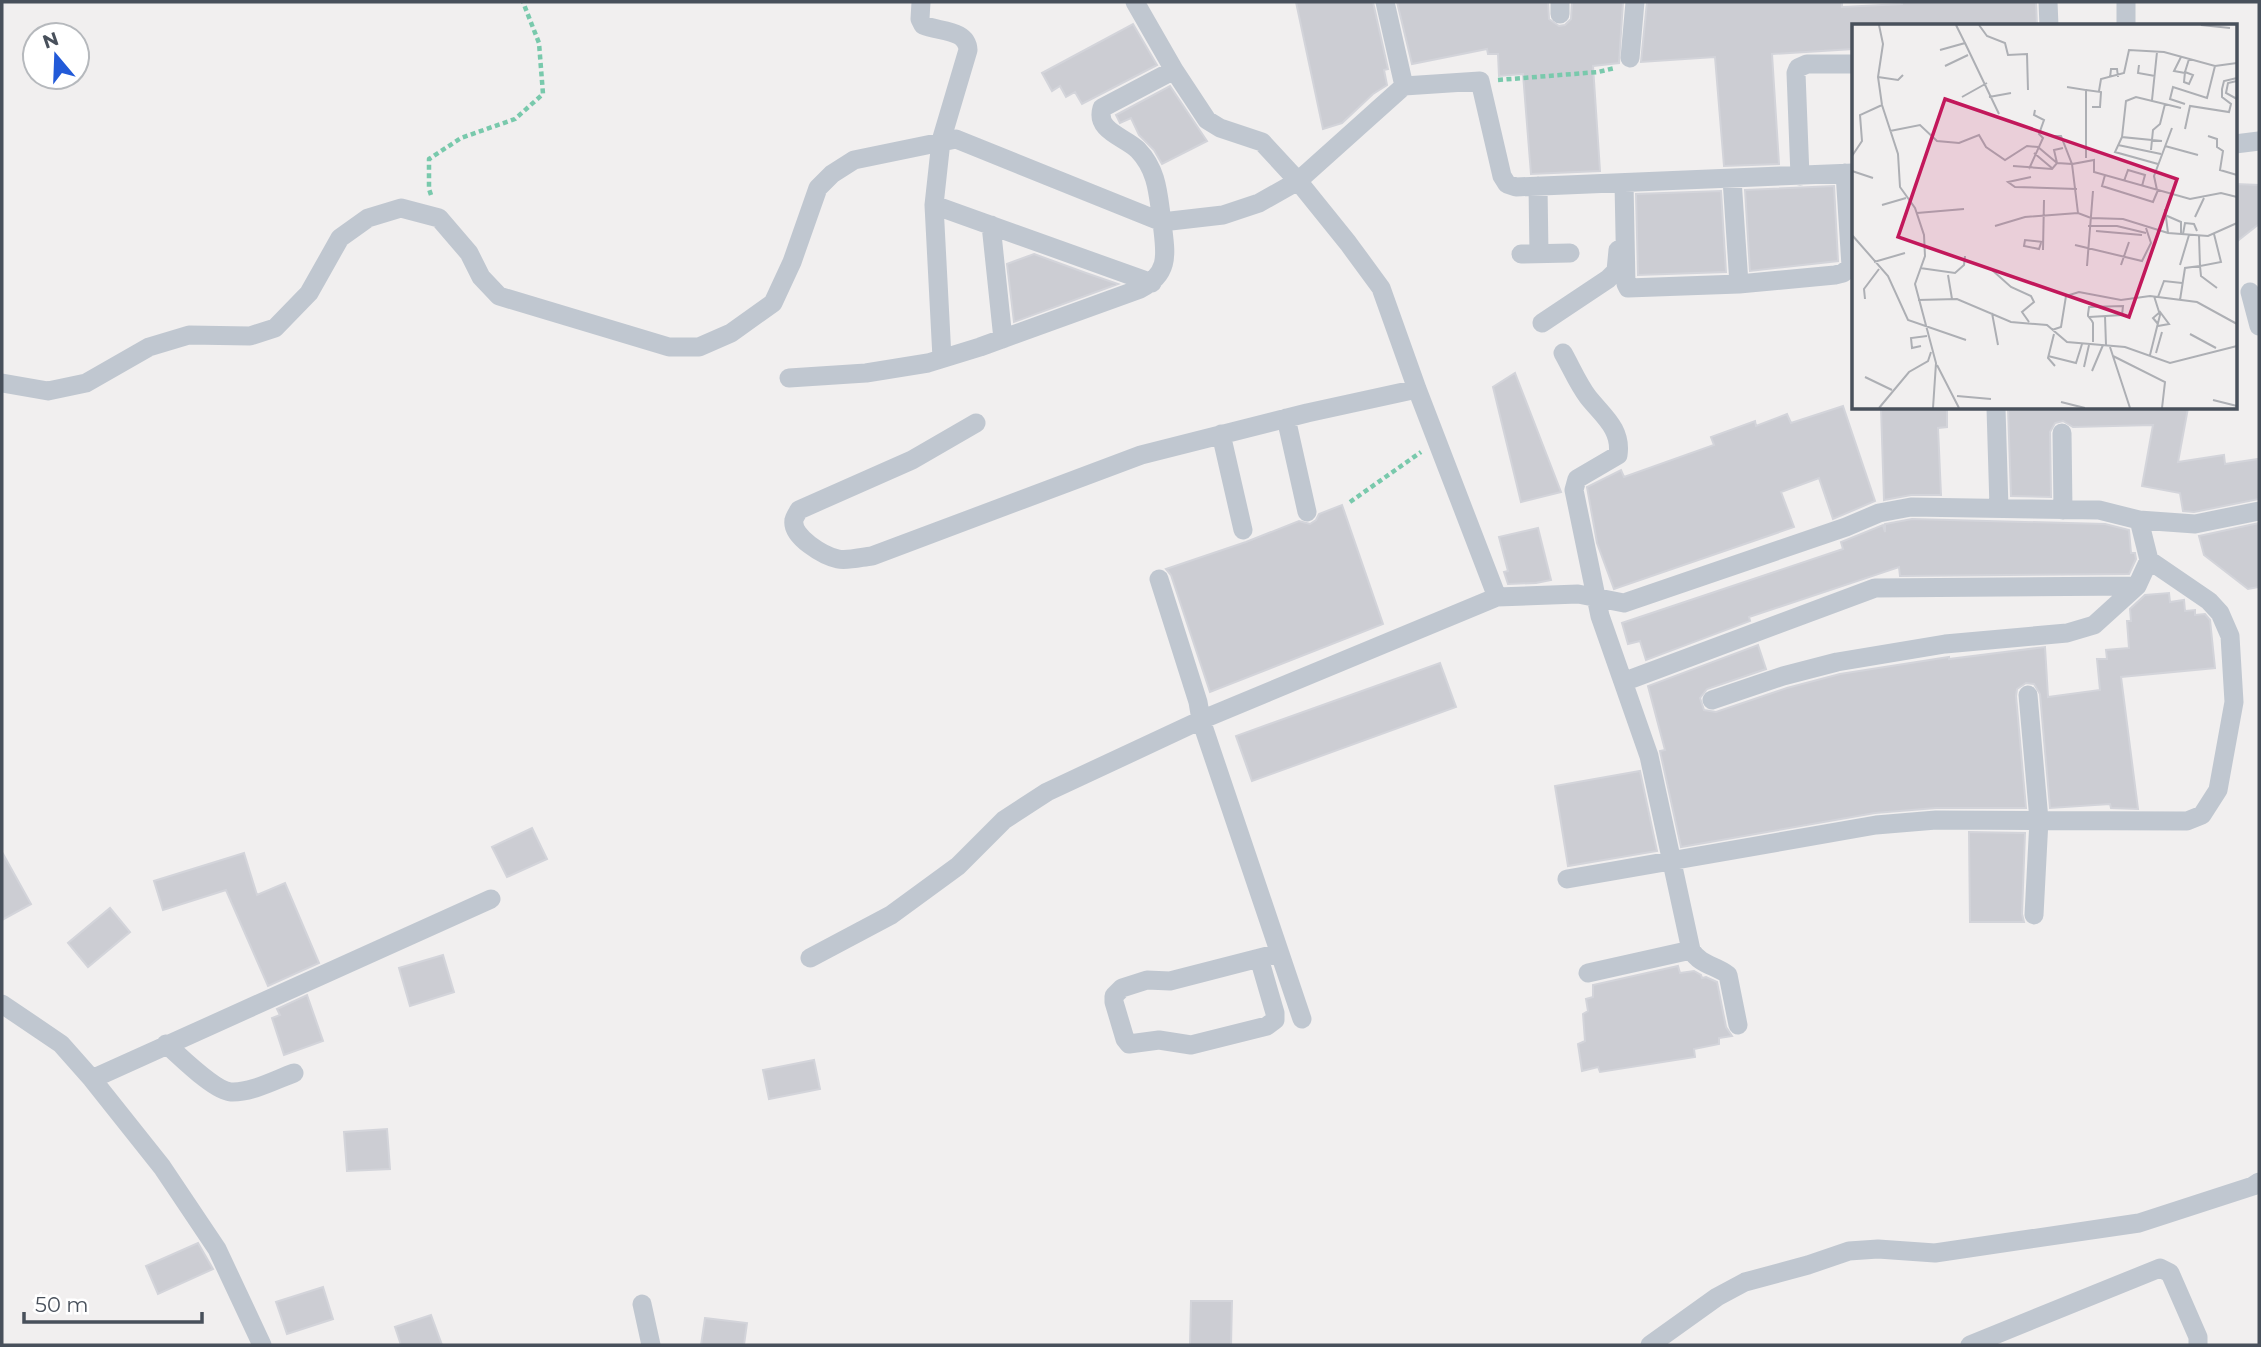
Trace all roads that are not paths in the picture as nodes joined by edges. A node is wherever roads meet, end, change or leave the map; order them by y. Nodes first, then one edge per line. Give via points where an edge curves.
1 (921, 2) edge
2 (1135, 2) edge
3 (1385, 2) edge
4 (1635, 2) edge
5 (2049, 2) edge
6 (2126, 2) edge
7 (2049, 24) edge
8 (2126, 24) edge
9 (1630, 58) road end
10 (1852, 64) edge
11 (1174, 70) junction
12 (1404, 86) junction
13 (941, 141) junction
14 (2259, 141) edge
15 (2236, 144) edge
16 (1849, 173) edge
17 (1800, 176) junction
18 (1732, 179) junction
19 (1298, 181) junction
20 (1619, 183) junction
21 (1538, 186) junction
22 (934, 205) junction
23 (1162, 222) junction
24 (991, 225) junction
25 (1570, 253) dead end
26 (1852, 265) edge
27 (1152, 283) junction
28 (1739, 284) junction
29 (2250, 292) dead end
30 (1542, 323) dead end
31 (2259, 326) edge
32 (1003, 339) junction
33 (1563, 353) dead end
34 (942, 358) junction
35 (789, 377) dead end
36 (2, 383) edge
37 (1417, 389) junction
38 (1996, 410) edge
39 (1286, 418) junction
40 (976, 424) dead end
41 (2062, 433) dead end
42 (1221, 434) junction
43 (2000, 508) junction
44 (2063, 510) junction
45 (2259, 511) edge
46 (1307, 512) dead end
47 (2139, 520) junction
48 (1243, 530) dead end
49 (2149, 560) junction
50 (1158, 579) dead end
51 (2137, 586) junction
52 (1497, 597) junction
53 (1598, 598) junction
54 (1623, 682) junction
55 (2028, 695) dead end
56 (1712, 700) dead end
57 (1200, 720) junction
58 (2039, 820) junction
59 (1671, 860) junction
60 (1567, 879) dead end
61 (491, 899) dead end
62 (2034, 915) dead end
63 (1691, 950) junction
64 (1279, 953) junction
65 (810, 958) dead end
66 (1259, 958) junction
67 (1588, 972) dead end
68 (2, 1004) edge
69 (1302, 1018) dead end
70 (1738, 1025) dead end
71 (166, 1044) junction
72 (294, 1073) dead end
73 (92, 1079) junction
74 (2259, 1182) edge
75 (642, 1304) dead end
76 (262, 1345) edge
77 (651, 1345) edge
78 (1650, 1345) edge
79 (1970, 1345) edge
80 (2198, 1345) edge

1 - 13 street via 923,25 968,42
2 - 11 street
3 - 12 street
4 - 9 street
5 - 7 street
6 - 8 street
10 - 17 street via 1798,68
11 - 19 street via 1207,120 1262,142
11 - 23 street via 1102,108 1100,115 1106,128 1136,148 1150,164
12 - 19 street
12 - 21 street via 1480,81 1502,176 1516,187
13 - 22 street
13 - 23 street via 971,143
13 - 36 street via 854,160 832,174 818,188 773,303 731,333 699,347 669,346 499,296 439,218 401,208 368,218 340,239 309,293 275,328 250,336 189,335 149,347 86,383 48,391
14 - 15 street
16 - 17 street
16 - 26 street
17 - 18 street
18 - 20 street
18 - 28 street
19 - 23 street via 1259,203 1223,215
19 - 37 street via 1381,288
20 - 21 street
20 - 28 street via 1628,288
20 - 30 street via 1616,271
21 - 25 street via 1530,254
22 - 24 street
22 - 34 street
23 - 27 street via 1166,260
24 - 27 street
24 - 32 street
26 - 28 street via 1835,275
27 - 32 street
29 - 31 street
32 - 34 street
33 - 53 street via 1588,396 1610,421 1620,444 1618,455 1574,483
34 - 35 street via 866,373
37 - 39 street
37 - 52 street
38 - 43 street
39 - 42 street
39 - 46 street
40 - 42 street via 912,460 799,510 793,519 794,529 815,548 839,559 872,556 1141,454
41 - 44 street
42 - 48 street
43 - 44 street
43 - 53 street via 1911,507 1879,513 1624,603
44 - 47 street via 2099,510
45 - 47 street via 2195,524
47 - 49 street
49 - 51 street
49 - 58 street via 2208,601 2230,636 2234,702 2218,790 2202,815 2187,821
50 - 57 street
51 - 54 street via 1875,588
51 - 56 street via 2094,625 2067,633 1945,644 1837,662
52 - 53 street via 1578,594
52 - 57 street
53 - 54 street
54 - 59 street via 1649,756
55 - 58 street
57 - 64 street
57 - 65 street via 1047,792 1004,820 958,866 891,915
58 - 59 street via 1876,825
58 - 62 street
59 - 60 street
59 - 63 street
61 - 71 street
63 - 67 street
63 - 70 street via 1701,962 1728,975
64 - 66 street
64 - 69 street
66 - 66 street via 1122,988 1114,996 1125,1039 1129,1044 1159,1040 1191,1045 1267,1026 1275,1020 1275,1013
68 - 73 street via 61,1044
71 - 72 street via 228,1092
71 - 73 street
73 - 76 street via 162,1167 217,1249
74 - 78 street via 2139,1223 1935,1252 1849,1251 1745,1282
75 - 77 street
79 - 80 street via 2160,1268 2170,1273

